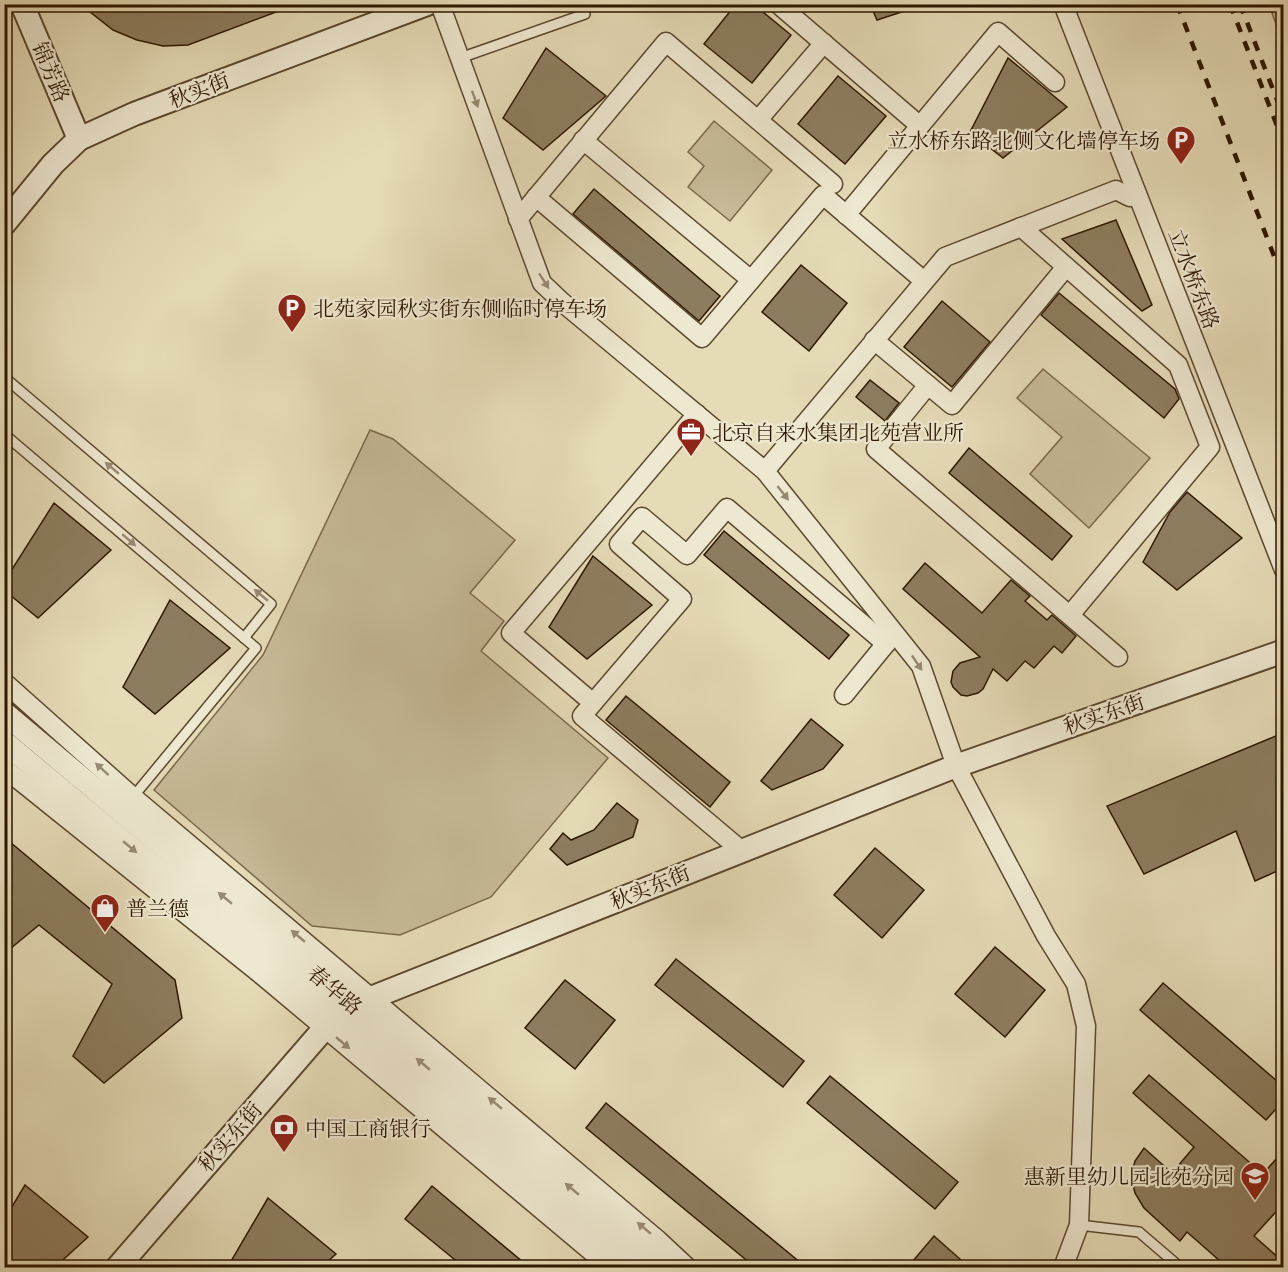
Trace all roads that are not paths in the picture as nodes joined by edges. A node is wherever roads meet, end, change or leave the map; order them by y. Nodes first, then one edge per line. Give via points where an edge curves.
1 (22, 4) edge
2 (427, 4) edge
3 (440, 4) edge
4 (778, 4) edge
5 (1064, 4) edge
6 (585, 14) dead end
7 (824, 43) junction
8 (460, 58) junction
9 (1055, 82) dead end
10 (758, 120) junction
11 (919, 125) junction
12 (79, 139) junction
13 (583, 140) junction
14 (828, 190) junction
15 (1137, 194) junction
16 (536, 197) junction
17 (851, 209) junction
18 (518, 219) junction
19 (4, 224) edge
20 (1021, 227) junction
21 (1066, 267) junction
22 (751, 280) junction
23 (924, 281) junction
24 (874, 340) junction
25 (4, 377) edge
26 (928, 385) junction
27 (697, 414) junction
28 (4, 434) edge
29 (765, 471) junction
30 (1284, 570) edge
31 (1070, 615) junction
32 (244, 638) junction
33 (890, 639) junction
34 (1284, 651) edge
35 (1118, 657) dead end
36 (4, 682) edge
37 (844, 695) dead end
38 (593, 703) junction
39 (4, 714) edge
40 (4, 742) edge
41 (956, 766) junction
42 (4, 768) edge
43 (133, 797) junction
44 (742, 851) junction
45 (371, 998) junction
46 (335, 1015) junction
47 (1079, 1225) junction
48 (117, 1268) edge
49 (611, 1268) edge
50 (633, 1268) edge
51 (665, 1268) edge
52 (688, 1268) edge
53 (1063, 1268) edge
54 (1181, 1268) edge

1 - 12 street, 锦芳路
2 - 12 street, 秋实街 via 134,114
3 - 8 street
4 - 7 street
5 - 15 street, 立水桥东路
6 - 8 lane
7 - 10 street
7 - 11 street
8 -> 18 street
9 - 11 street via 998,32
10 - 13 street via 666,42
10 - 14 street
11 - 17 street
12 - 19 street, 秋实街 via 52,164
13 - 16 street
13 - 22 street
14 - 17 street
14 - 22 street
15 - 20 street via 1130,197 1116,190
15 - 30 street, 立水桥东路
16 - 18 street
16 - 22 street via 702,338
17 - 23 street
18 -> 27 street via 542,283
20 - 21 street
20 - 23 street via 945,256
21 - 26 street via 952,405
21 - 31 street via 1178,365 1210,447
23 - 24 street
24 - 26 street
24 - 29 street
32 -> 25 lane via 272,604
26 - 31 street via 876,449
27 - 29 street
27 - 38 street via 511,633
28 -> 32 lane
29 -> 33 street
31 - 35 street
32 - 43 lane via 256,648
33 - 37 street
33 - 38 street via 727,508 687,555 642,517 619,544 682,599
33 -> 41 street via 921,666
34 - 41 street, 秋实东街
43 -> 36 street
38 - 44 street via 582,716
46 -> 39 street, 春华路
40 -> 46 street, 春华路
41 - 44 street, 秋实东街
41 - 47 street via 1046,936 1076,984 1086,1026
42 - 46 street
45 -> 43 street
44 - 45 street, 秋实东街
45 - 46 street, 秋实东街
52 -> 45 street
46 - 48 street, 秋实东街
46 -> 49 street
46 - 50 street, 春华路
51 -> 46 street, 春华路
47 - 53 street
47 - 54 lane via 1139,1232

